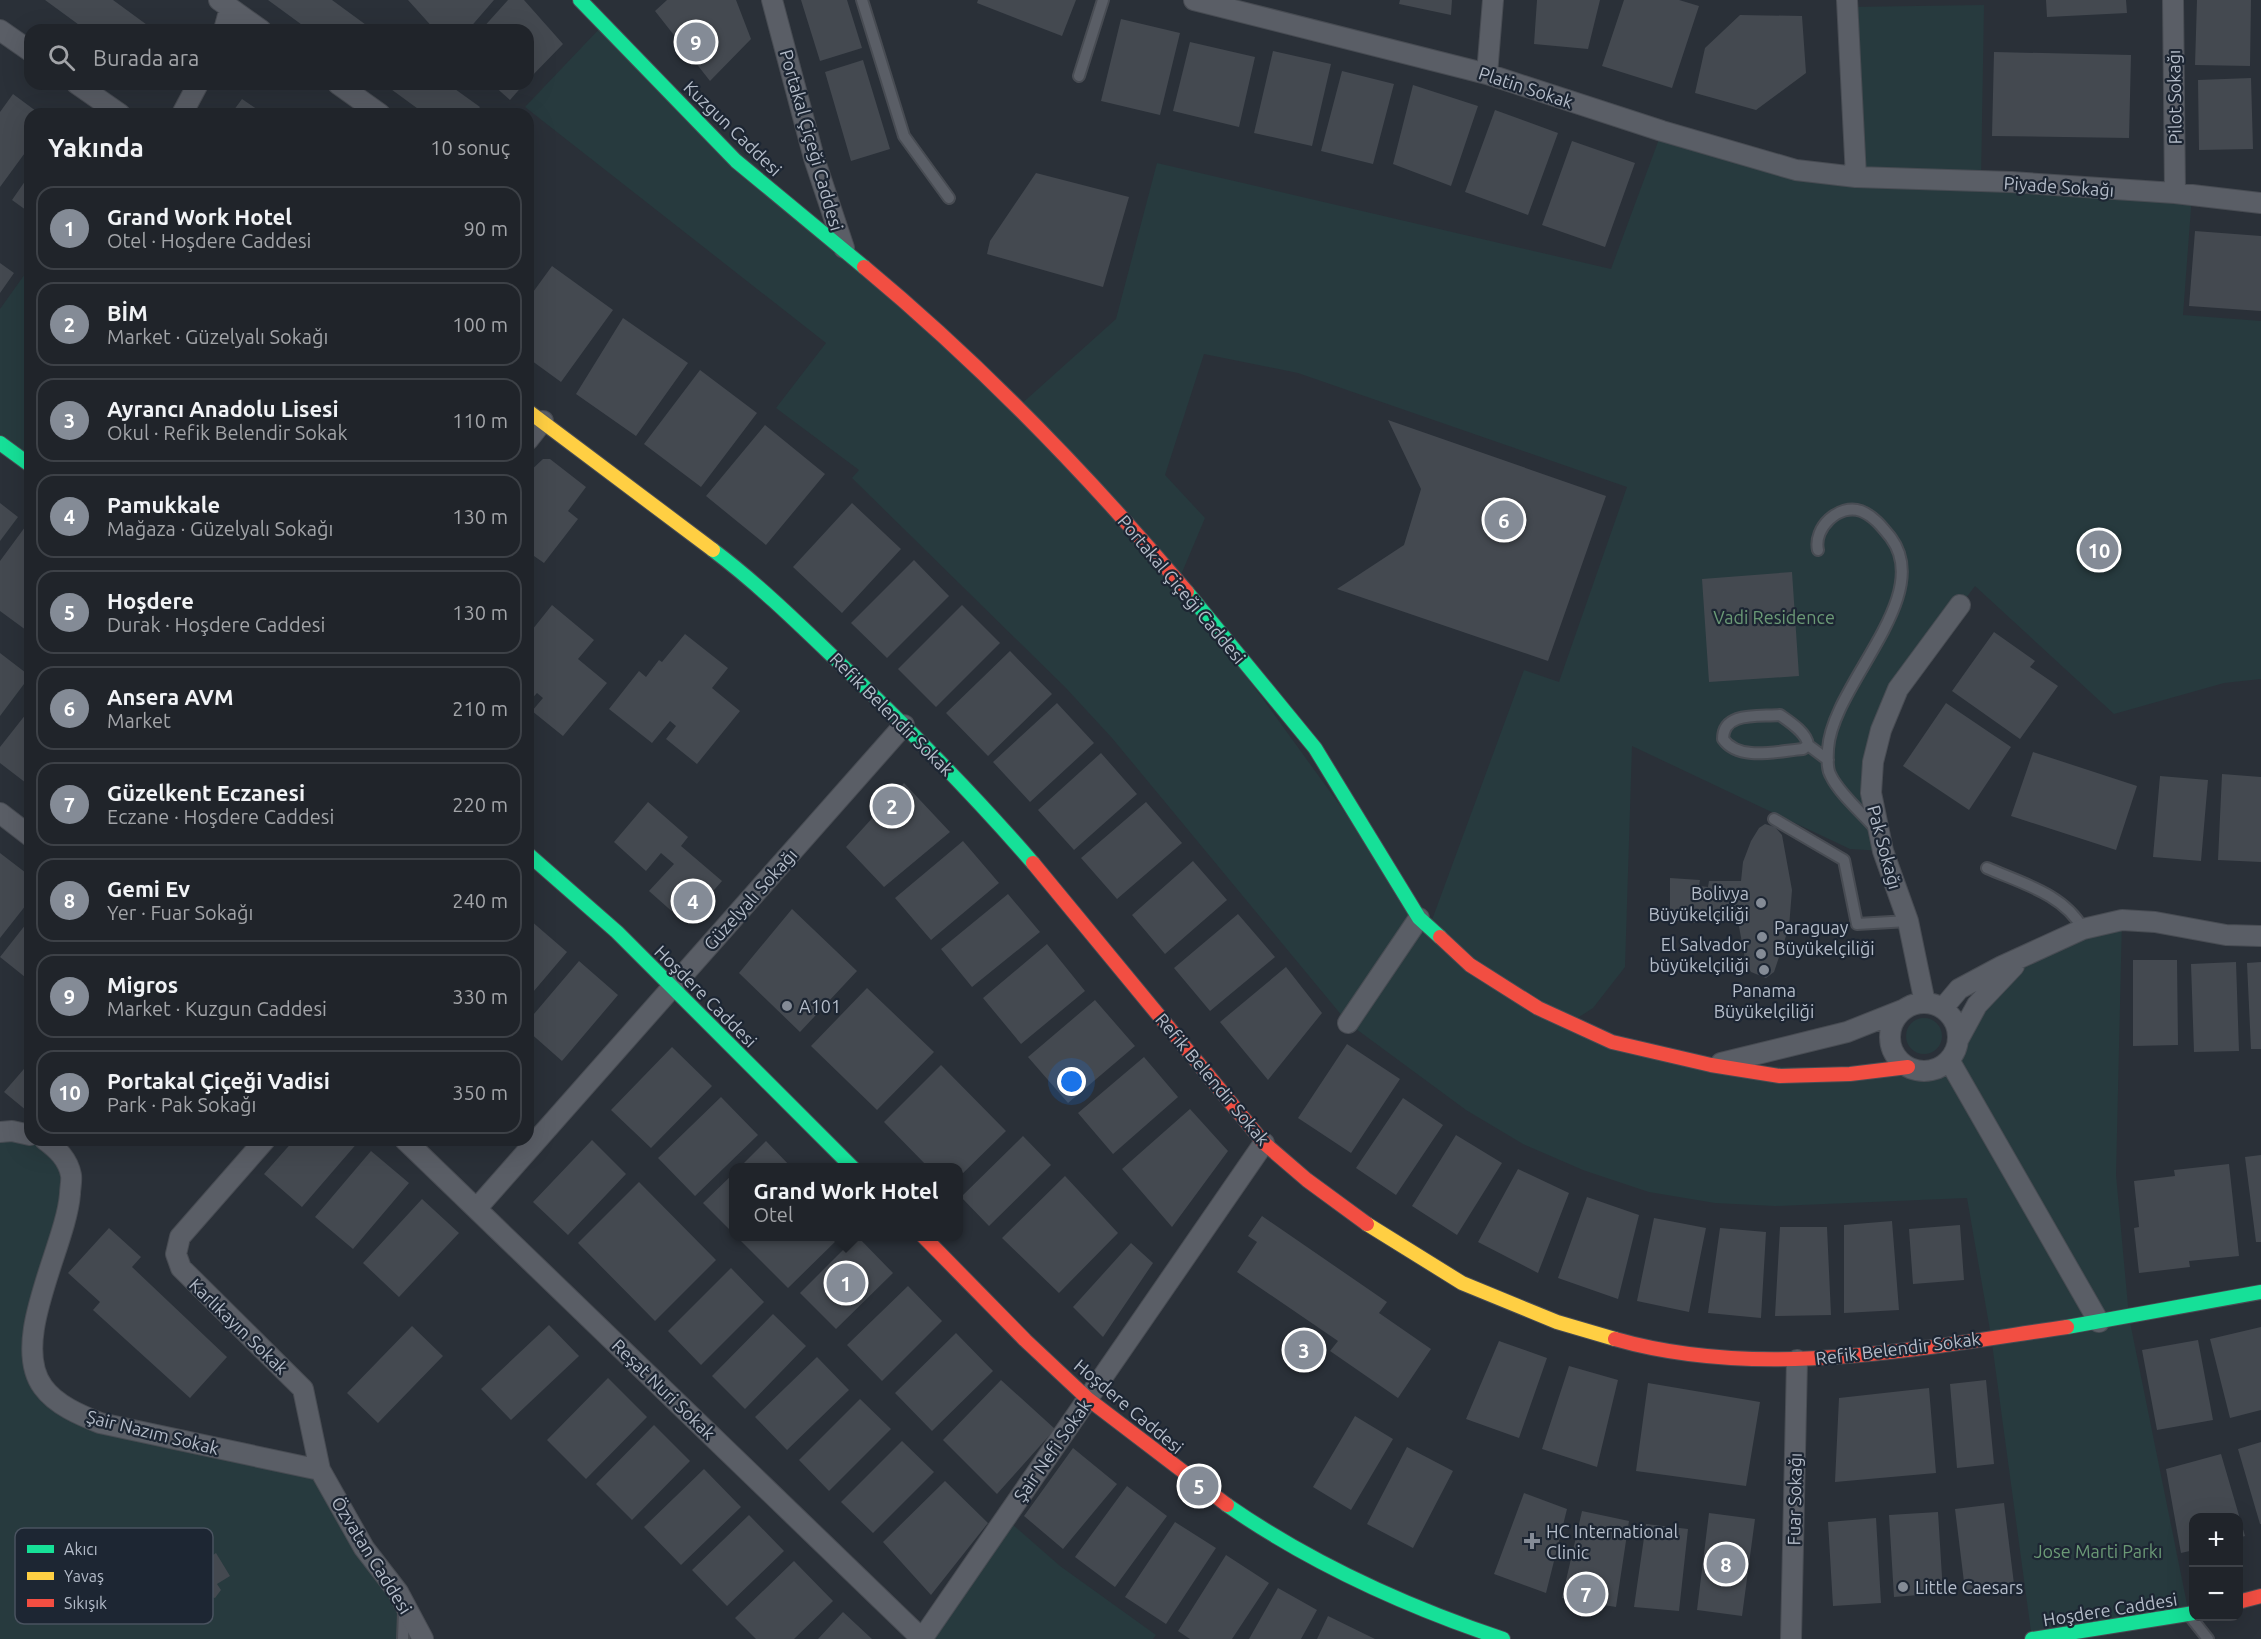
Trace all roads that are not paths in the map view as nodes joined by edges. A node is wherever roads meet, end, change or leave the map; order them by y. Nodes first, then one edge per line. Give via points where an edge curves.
1 (579, 0) edge
2 (772, 0) edge
3 (862, 0) edge
4 (1103, 0) edge
5 (1194, 0) edge
6 (1493, 0) edge
7 (1847, 0) edge
8 (2173, 0) edge
9 (225, 4) edge
10 (224, 24) edge
11 (253, 24) edge
12 (0, 30) edge
13 (24, 47) edge
14 (1487, 74) junction
15 (1078, 76) dead end
16 (86, 90) edge
17 (195, 90) edge
18 (346, 90) edge
19 (111, 108) edge
20 (185, 108) edge
21 (372, 108) edge
22 (1856, 177) junction
23 (2175, 193) junction
24 (949, 198) dead end
25 (2261, 203) edge
26 (844, 248) junction
27 (535, 416) edge
28 (0, 442) edge
29 (24, 460) edge
30 (1818, 550) dead end
31 (1960, 605) dead end
32 (904, 725) junction
33 (1809, 745) junction
34 (1828, 760) junction
35 (0, 813) edge
36 (1774, 819) dead end
37 (24, 832) edge
38 (1879, 833) junction
39 (534, 859) edge
40 (1987, 868) dead end
41 (1419, 918) junction
42 (1908, 921) junction
43 (2083, 929) junction
44 (2261, 936) edge
45 (2025, 956) junction
46 (672, 988) junction
47 (1934, 1006) junction
48 (1905, 1009) junction
49 (1348, 1023) dead end
50 (1958, 1040) junction
51 (1949, 1060) junction
52 (1711, 1065) junction
53 (1908, 1067) junction
54 (0, 1132) edge
55 (24, 1134) edge
56 (1264, 1143) junction
57 (534, 1144) edge
58 (53, 1146) edge
59 (260, 1146) edge
60 (411, 1146) edge
61 (532, 1146) edge
62 (849, 1163) edge
63 (477, 1208) junction
64 (928, 1241) edge
65 (2261, 1292) edge
66 (2099, 1322) junction
67 (1797, 1360) junction
68 (1088, 1398) junction
69 (320, 1470) junction
70 (2261, 1596) edge
71 (2243, 1601) edge
72 (404, 1604) junction
73 (2189, 1614) edge
74 (2196, 1621) edge
75 (2076, 1636) edge
76 (403, 1639) edge
77 (423, 1639) edge
78 (922, 1639) edge
79 (1503, 1639) edge
80 (1791, 1639) edge
81 (2040, 1639) edge
82 (2208, 1639) edge

1 - 26 street, Kuzgun Caddesi via 736,161
2 - 26 street, Portakal Çiçeği Caddesi via 814,158
3 - 24 lane via 904,136
4 - 15 lane
5 - 14 street, Platin Sokak
6 - 14 street
7 - 22 street
8 - 23 street, Pilot Sokağı
9 - 10 street
9 - 11 street
12 - 13 street
14 - 22 street, Platin Sokak via 1796,170
16 - 19 street
17 - 20 street
18 - 21 street
22 - 23 street, Piyade Sokağı
23 - 25 street, Piyade Sokağı
26 - 41 street, Portakal Çiçeği Caddesi via 975,364 1087,477 1186,591 1315,748
27 - 32 street, Refik Belendir Sokak via 755,582
28 - 29 street
30 - 34 lane via 1818,538 1829,519 1847,510 1858,510 1869,515 1893,541 1901,569 1893,613 1837,713 1829,737
31 - 38 street, Pak Sokağı via 1898,689 1881,730 1871,793
32 - 46 street, Güzelyalı Sokağı
32 - 56 street, Refik Belendir Sokak via 1010,836
33 - 33 lane via 1808,739 1780,715 1733,719 1723,731 1727,746 1744,753
33 - 34 lane
34 - 38 lane via 1830,776
35 - 37 street
36 - 42 lane via 1844,860 1857,924
38 - 42 street, Pak Sokağı
39 - 46 street, Hoşdere Caddesi via 617,932
40 - 43 lane via 2051,896 2078,919
41 - 49 street
41 - 52 street, Portakal Çiçeği Caddesi via 1470,965 1538,1008 1612,1042
42 - 47 street, Pak Sokağı
43 - 44 street via 2122,920 2226,935
43 - 45 street
45 - 47 street via 1959,988
45 - 50 street via 1977,1005
46 - 57 street, Güzelyalı Sokağı
46 - 62 street, Hoşdere Caddesi
47 - 48 street, Portakal Çiçeği Caddesi
47 - 50 street via 1955,1022
48 - 52 street, Portakal Çiçeği Caddesi via 1847,1032
48 - 53 street via 1892,1027 1890,1039 1899,1060
50 - 51 street
51 - 53 street, Portakal Çiçeği Caddesi via 1930,1070
51 - 66 street
52 - 53 street, Portakal Çiçeği Caddesi via 1780,1076
54 - 55 street
56 - 67 street, Refik Belendir Sokak via 1307,1180 1421,1260 1508,1304 1626,1342 1706,1355
56 - 68 street, Şair Nefi Sokak
58 - 69 street, Şair Nazım Sokak via 61,1152 71,1176 69,1209 32,1334 32,1360 43,1386 71,1411 100,1424
59 - 69 street, Karlıkayın Sokak via 180,1237 176,1254 181,1268 303,1389
60 - 63 street, Reşat Nuri Sokak
61 - 63 street, Güzelyalı Sokağı
63 - 78 street, Reşat Nuri Sokak
64 - 68 street, Hoşdere Caddesi
65 - 66 street, Refik Belendir Sokak
66 - 67 street, Refik Belendir Sokak via 1883,1353
67 - 80 street, Fuar Sokağı
68 - 78 street, Şair Nefi Sokak
68 - 79 street, Hoşdere Caddesi via 1199,1486 1283,1542 1398,1602
69 - 72 street, Özvatan Caddesi via 364,1548
70 - 71 street
72 - 76 lane
72 - 77 street, Özvatan Caddesi
73 - 75 street, Hoşdere Caddesi
74 - 82 lane
75 - 81 street, Hoşdere Caddesi

